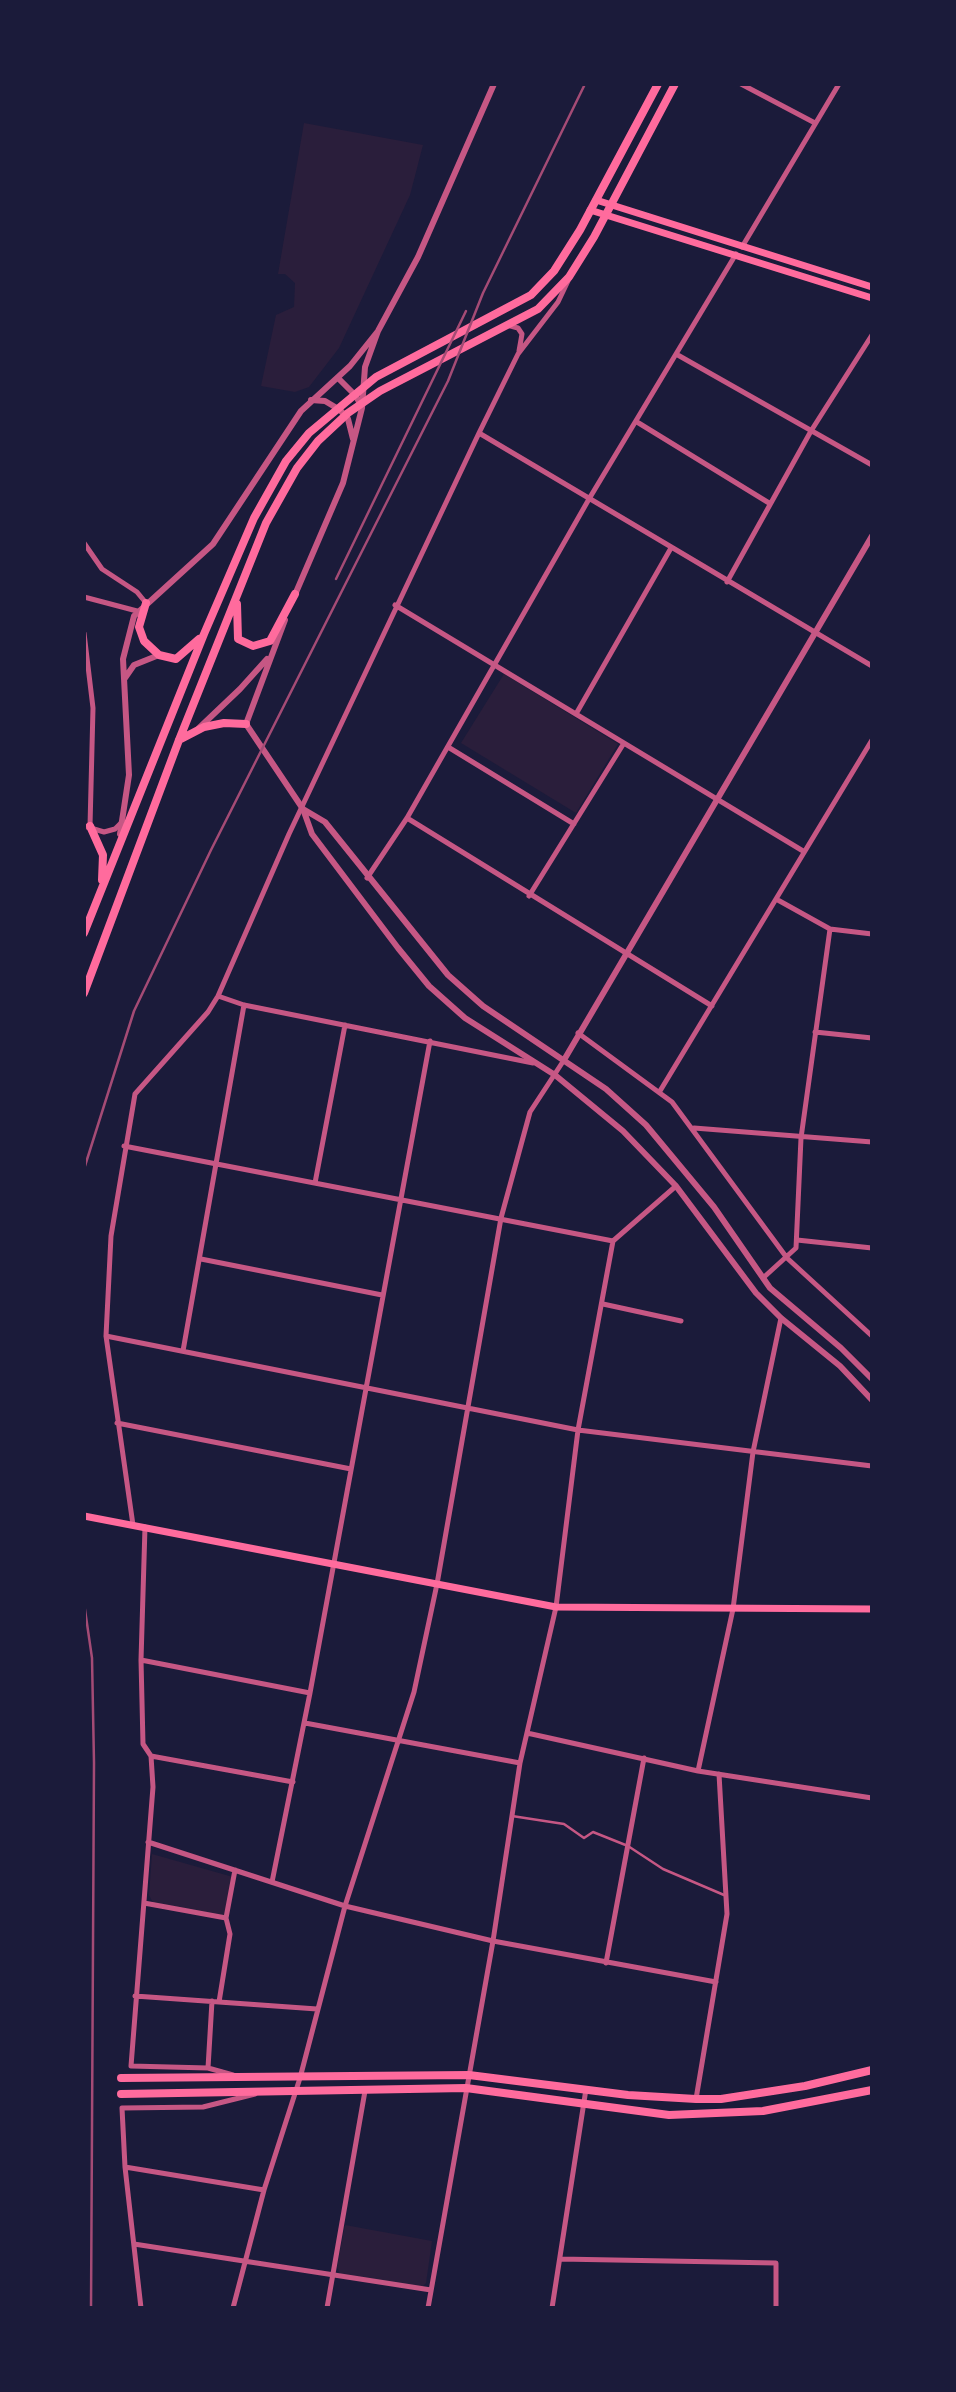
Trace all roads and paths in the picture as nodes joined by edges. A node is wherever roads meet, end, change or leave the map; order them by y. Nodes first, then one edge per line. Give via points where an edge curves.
1 (494, 84) edge
2 (658, 84) edge
3 (675, 84) edge
4 (741, 84) edge
5 (839, 84) edge
6 (815, 123) junction
7 (596, 200) junction
8 (611, 205) junction
9 (590, 211) junction
10 (605, 216) junction
11 (742, 247) junction
12 (736, 254) junction
13 (569, 277) junction
14 (872, 287) edge
15 (872, 298) edge
16 (507, 325) junction
17 (378, 331) junction
18 (872, 335) edge
19 (518, 354) junction
20 (676, 354) junction
21 (338, 377) junction
22 (311, 400) junction
23 (362, 408) junction
24 (637, 422) junction
25 (811, 430) junction
26 (479, 433) junction
27 (353, 442) junction
28 (872, 465) edge
29 (589, 499) junction
30 (769, 503) junction
31 (872, 536) edge
32 (84, 543) edge
33 (671, 548) junction
34 (727, 582) junction
35 (239, 589) junction
36 (295, 594) junction
37 (84, 597) edge
38 (146, 603) junction
39 (395, 605) junction
40 (136, 614) junction
41 (84, 633) edge
42 (813, 634) junction
43 (204, 635) junction
44 (271, 654) junction
45 (159, 655) junction
46 (496, 666) junction
47 (872, 666) edge
48 (124, 685) junction
49 (576, 714) junction
50 (246, 724) junction
51 (194, 732) junction
52 (179, 740) junction
53 (872, 740) edge
54 (624, 743) junction
55 (448, 747) junction
56 (717, 799) junction
57 (303, 809) junction
58 (124, 818) junction
59 (407, 818) junction
60 (574, 824) junction
61 (87, 826) edge
62 (117, 850) junction
63 (803, 851) junction
64 (367, 878) junction
65 (102, 886) junction
66 (529, 896) junction
67 (776, 898) junction
68 (85, 929) edge
69 (830, 929) junction
70 (872, 934) edge
71 (628, 952) junction
72 (84, 993) edge
73 (218, 996) junction
74 (244, 1005) junction
75 (712, 1006) junction
76 (345, 1025) junction
77 (815, 1032) junction
78 (578, 1033) junction
79 (872, 1038) edge
80 (430, 1041) junction
81 (564, 1060) junction
82 (534, 1063) junction
83 (555, 1075) junction
84 (660, 1091) junction
85 (693, 1128) junction
86 (801, 1138) junction
87 (872, 1142) edge
88 (124, 1146) junction
89 (216, 1165) junction
90 (315, 1183) junction
91 (676, 1186) junction
92 (403, 1200) junction
93 (501, 1218) junction
94 (797, 1240) junction
95 (613, 1241) junction
96 (872, 1248) edge
97 (788, 1258) junction
98 (201, 1259) junction
99 (762, 1278) junction
100 (382, 1295) junction
101 (603, 1304) junction
102 (781, 1318) junction
103 (681, 1321) dead end
104 (106, 1336) junction
105 (872, 1336) edge
106 (183, 1351) junction
107 (872, 1379) edge
108 (365, 1386) junction
109 (872, 1400) edge
110 (469, 1407) junction
111 (117, 1423) junction
112 (578, 1430) junction
113 (753, 1452) junction
114 (872, 1466) edge
115 (351, 1469) junction
116 (84, 1516) edge
117 (130, 1524) junction
118 (145, 1527) junction
119 (334, 1564) junction
120 (437, 1584) junction
121 (556, 1607) junction
122 (733, 1609) junction
123 (872, 1609) edge
124 (141, 1660) junction
125 (310, 1693) junction
126 (304, 1723) junction
127 (527, 1733) junction
128 (399, 1740) junction
129 (151, 1756) junction
130 (644, 1758) junction
131 (520, 1763) junction
132 (698, 1771) junction
133 (719, 1774) junction
134 (293, 1782) junction
135 (872, 1798) edge
136 (511, 1816) junction
137 (148, 1842) junction
138 (628, 1846) junction
139 (235, 1870) junction
140 (272, 1882) junction
141 (727, 1897) junction
142 (144, 1903) junction
143 (345, 1906) junction
144 (226, 1918) junction
145 (493, 1941) junction
146 (606, 1963) junction
147 (716, 1982) junction
148 (135, 1996) junction
149 (216, 2002) junction
150 (317, 2009) junction
151 (208, 2068) junction
152 (872, 2070) edge
153 (469, 2075) junction
154 (121, 2078) dead end
155 (300, 2078) junction
156 (242, 2079) junction
157 (466, 2088) junction
158 (586, 2089) junction
159 (296, 2090) junction
160 (872, 2090) edge
161 (365, 2091) junction
162 (121, 2094) dead end
163 (255, 2094) junction
164 (696, 2099) junction
165 (584, 2102) junction
166 (125, 2167) junction
167 (264, 2190) junction
168 (134, 2244) junction
169 (560, 2259) junction
170 (247, 2261) junction
171 (333, 2274) junction
172 (431, 2290) junction
173 (141, 2308) edge
174 (233, 2308) edge
175 (327, 2308) edge
176 (428, 2308) edge
177 (552, 2308) edge
178 (776, 2308) edge

1 - 17 street via 418,257
2 - 7 main road
3 - 8 main road
4 - 6 street
5 - 6 street
6 - 11 street
7 - 8 main road
7 - 9 main road
8 - 10 main road
8 - 11 main road
9 - 10 main road
9 - 43 main road via 554,271 531,295 376,377 309,433 286,461 254,518
10 - 12 main road
10 - 13 main road
11 - 14 main road
12 - 15 main road
12 - 20 street
13 - 16 main road via 537,309
13 - 19 street via 558,302
16 - 19 street via 522,334
16 - 35 main road via 380,391 318,441 296,468 266,523
17 - 21 street
17 - 23 street via 365,367
18 - 25 street
19 - 26 street
20 - 24 street
20 - 25 street
21 - 22 street
21 - 23 street
22 - 27 street via 325,401 340,410 348,419
22 - 38 street via 213,544
23 - 27 street
24 - 29 street
24 - 30 street
25 - 28 street
25 - 30 street
26 - 29 street
26 - 39 street
27 - 36 street via 343,483
29 - 33 street
29 - 46 street
30 - 34 street
31 - 42 street
32 - 38 street via 102,569
33 - 34 street
33 - 49 street
34 - 42 street
35 - 36 main road via 236,631 238,639 253,646 270,641
35 - 52 main road
36 - 44 street
37 - 40 street
38 - 40 street
38 - 45 main road via 139,627 144,641
39 - 46 street
39 - 57 street
40 - 48 street via 123,659
41 - 61 street via 93,708
42 - 47 street
42 - 56 street
43 - 45 main road via 176,659
43 - 62 main road
44 - 50 street
44 - 51 street
45 - 48 street via 134,665
46 - 49 street
46 - 55 street
48 - 58 street via 129,775
49 - 54 street
50 - 51 main road via 224,723
50 - 57 street
51 - 52 main road
52 - 72 main road
53 - 63 street
54 - 56 street
54 - 60 street
55 - 59 street
55 - 60 street
56 - 63 street
56 - 71 street
57 - 64 street via 325,822
57 - 73 street
57 - 82 street via 312,835 429,986 466,1018
58 - 61 street via 111,831
58 - 62 street
59 - 64 street
59 - 66 street
60 - 66 street
61 - 65 main road via 103,855
62 - 65 main road
63 - 67 street
64 - 81 street via 448,975 483,1006
65 - 68 main road
66 - 71 street
67 - 69 street
67 - 75 street
69 - 70 street
69 - 77 street
71 - 75 street
71 - 78 street
73 - 74 street
73 - 88 street via 135,1094
74 - 76 street
74 - 89 street
75 - 84 street
76 - 80 street
76 - 90 street
77 - 79 street
77 - 86 street
78 - 81 street
78 - 84 street
80 - 82 street
80 - 92 street
81 - 83 street
81 - 99 street via 646,1125 714,1207
82 - 83 street
83 - 91 street via 623,1131
83 - 93 street via 530,1112
84 - 85 street
85 - 86 street
85 - 97 street via 760,1226
86 - 87 street
86 - 94 street
88 - 89 street
88 - 104 street via 111,1237
89 - 90 street
89 - 98 street
90 - 92 street
91 - 95 street
91 - 102 street via 756,1293
92 - 93 street
92 - 100 street
93 - 95 street
93 - 110 street
94 - 96 street
94 - 97 street
95 - 101 street
97 - 99 street
97 - 105 street
98 - 100 street
98 - 106 street
99 - 107 street
100 - 108 street
101 - 103 street
101 - 112 street
102 - 109 street via 840,1366
102 - 113 street
104 - 106 street
104 - 111 street
106 - 108 street
108 - 110 street
108 - 115 street
110 - 112 street
110 - 120 street
111 - 115 street
111 - 117 street
112 - 113 street
112 - 121 street
113 - 114 street
113 - 122 street
115 - 119 street
116 - 117 main road
117 - 118 main road
118 - 119 main road
118 - 124 street
119 - 120 main road
119 - 125 street
120 - 121 main road
120 - 128 street
121 - 122 main road
121 - 127 street
122 - 123 main road
122 - 132 street
124 - 125 street
124 - 129 street via 143,1744
125 - 126 street
126 - 128 street
126 - 134 street
127 - 130 street
127 - 131 street
128 - 131 street
128 - 143 street
129 - 134 street
129 - 137 street
130 - 132 street
130 - 138 street
131 - 136 street
132 - 133 street
133 - 135 street
133 - 141 street
134 - 140 street
136 - 138 lane via 564,1824 584,1838 593,1832
136 - 145 street
137 - 139 street
137 - 142 street
138 - 141 lane via 663,1869
138 - 146 street
139 - 140 street
139 - 144 street
140 - 143 street
141 - 147 street
142 - 144 street
142 - 148 street
143 - 145 street
143 - 150 street
144 - 149 street via 230,1934
145 - 146 street
145 - 153 street
146 - 147 street
147 - 164 street
148 - 149 street
148 - 151 street via 131,2066
149 - 150 street
149 - 151 street
150 - 155 street
151 - 156 street
152 - 164 main road via 805,2086
153 - 155 main road
153 - 157 street
153 - 158 main road
154 - 156 main road
155 - 156 main road
155 - 159 street
157 - 161 main road
157 - 165 main road
157 - 172 street
158 - 164 main road
158 - 165 street
159 - 161 main road
159 - 163 main road
159 - 167 street
160 - 165 main road via 788,2108 707,2115 669,2115
161 - 171 street
162 - 163 main road
163 - 166 street via 203,2107 122,2108
165 - 169 street
166 - 167 street
166 - 168 street
167 - 170 street
168 - 170 street
168 - 173 street
169 - 177 street
169 - 178 street via 776,2263
170 - 171 street
170 - 174 street
171 - 172 street
171 - 175 street
172 - 176 street

